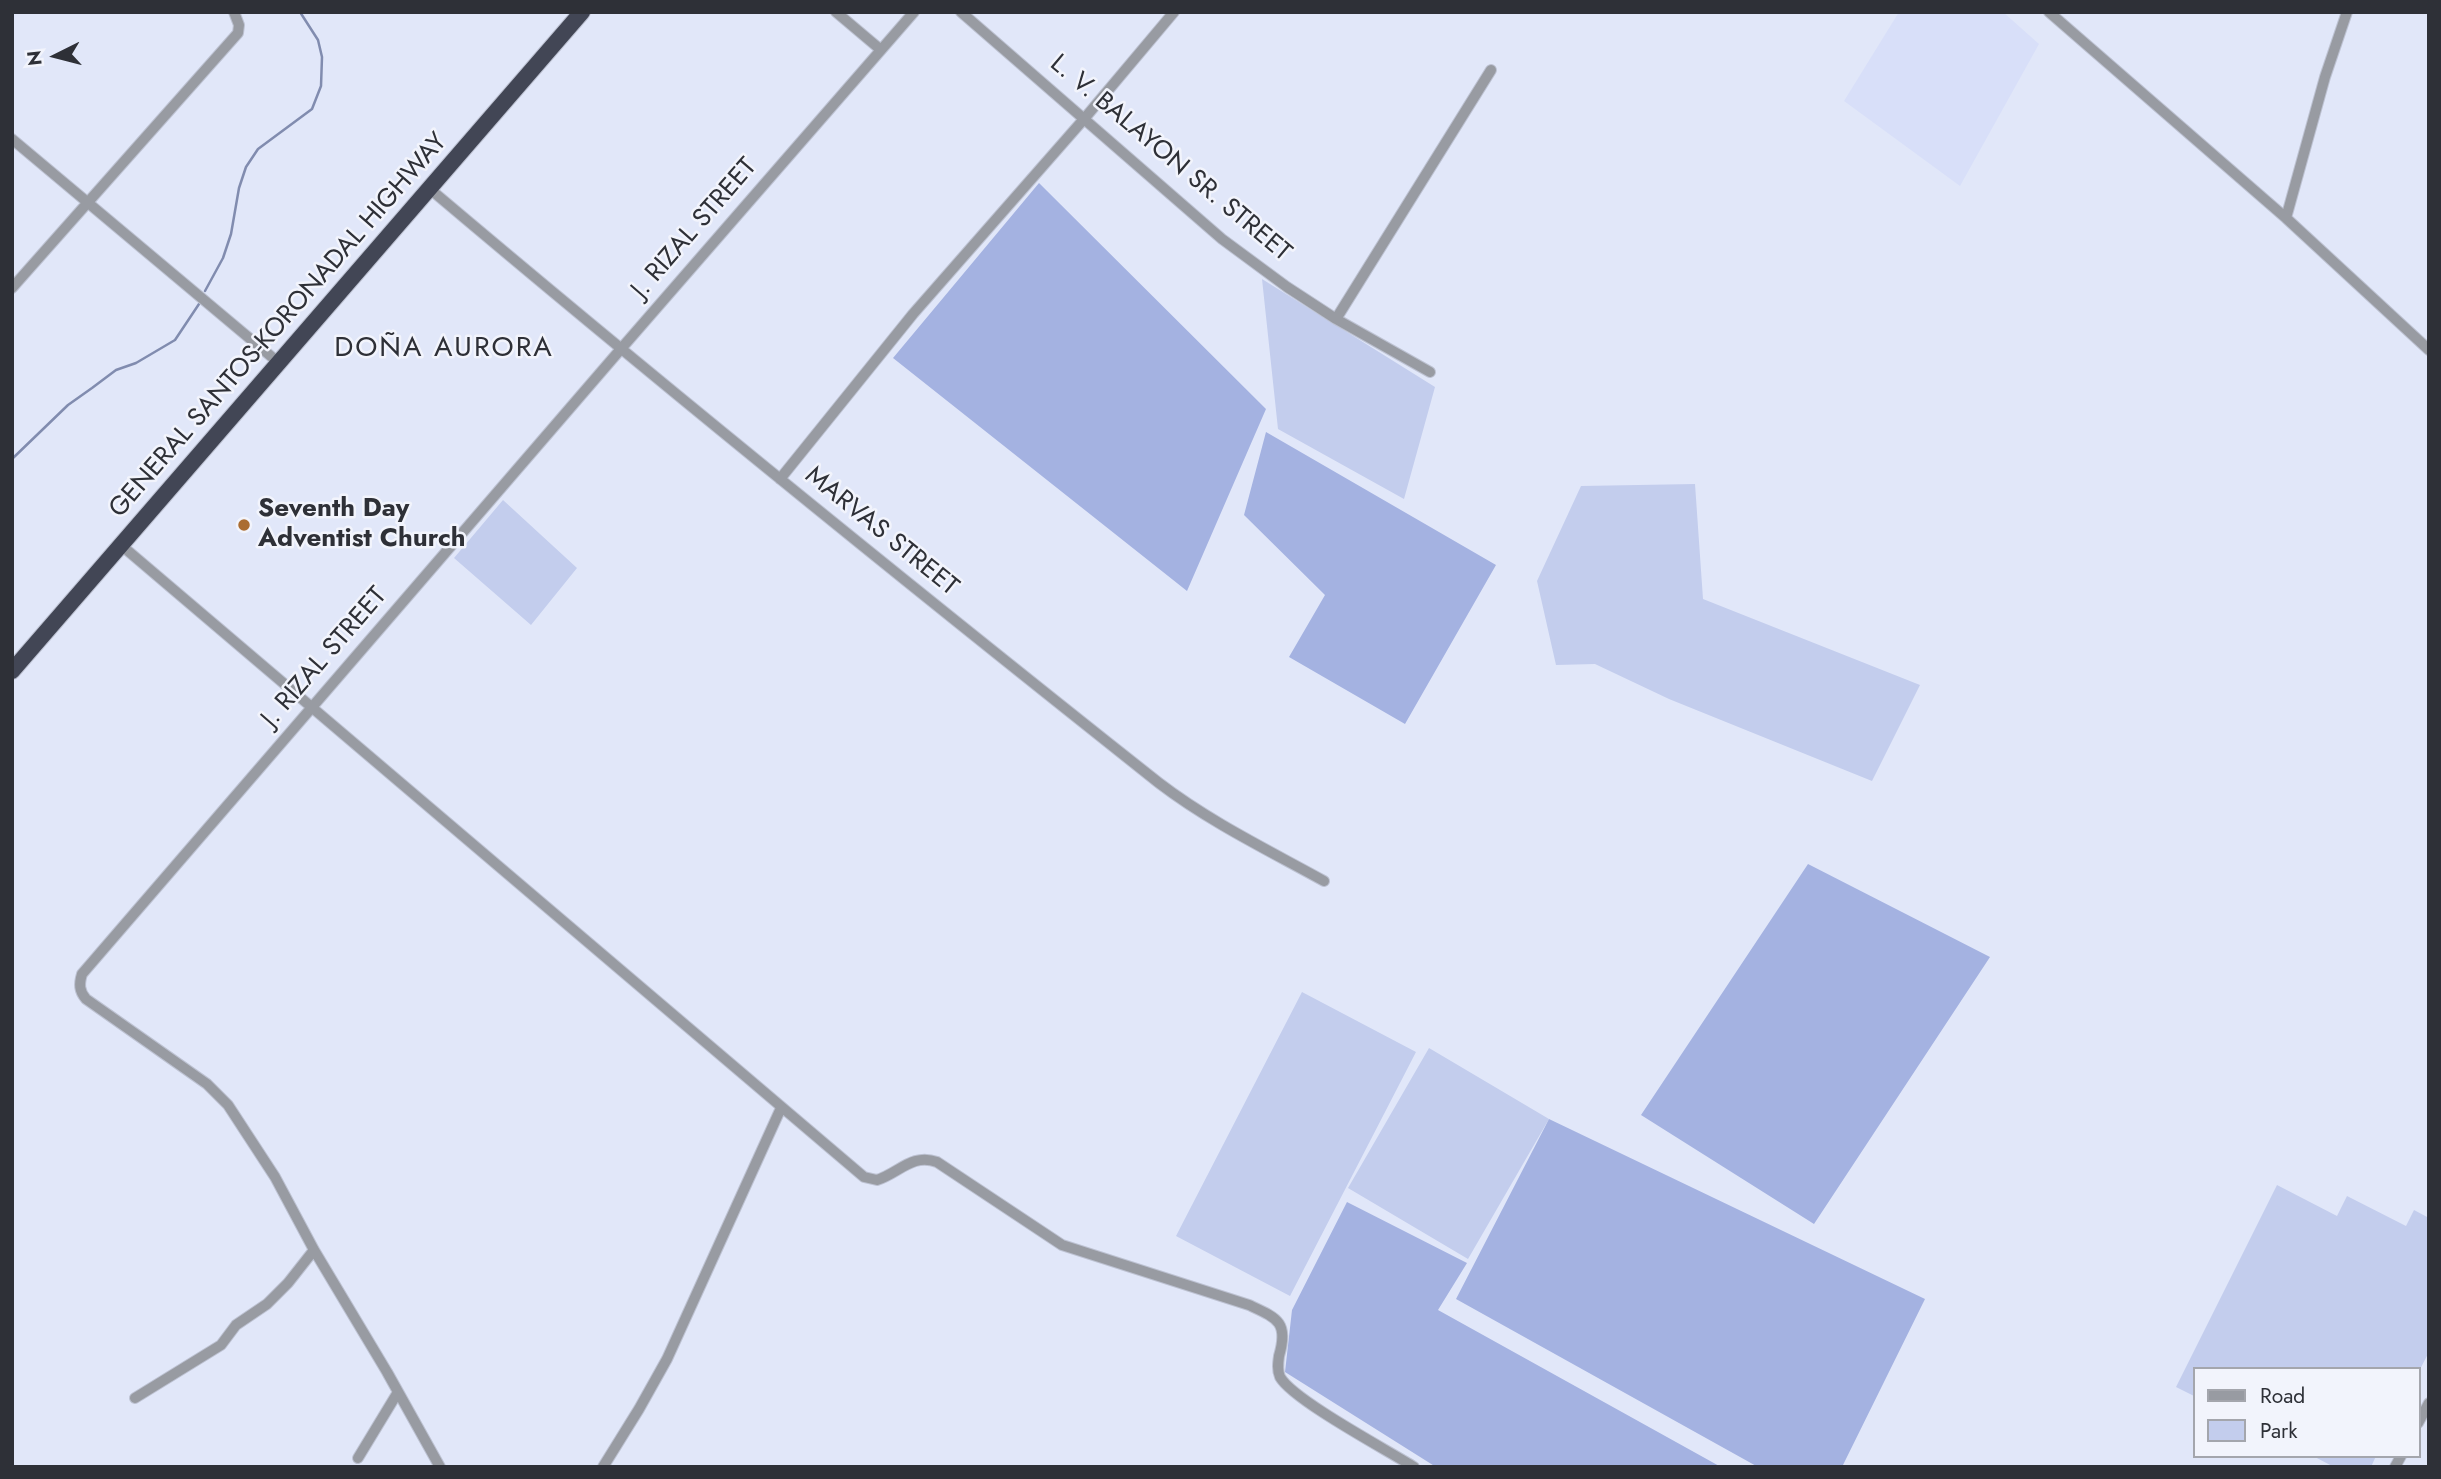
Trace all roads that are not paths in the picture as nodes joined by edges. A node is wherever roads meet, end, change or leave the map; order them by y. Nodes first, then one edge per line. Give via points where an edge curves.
1 (234, 12) edge
2 (582, 12) edge
3 (836, 12) edge
4 (914, 12) edge
5 (961, 12) edge
6 (1174, 12) edge
7 (2049, 12) edge
8 (2347, 12) edge
9 (881, 50) junction
10 (1491, 70) dead end
11 (1084, 119) junction
12 (12, 139) edge
13 (430, 188) junction
14 (88, 202) junction
15 (2286, 218) junction
16 (12, 288) edge
17 (1336, 319) junction
18 (620, 350) junction
19 (2429, 350) edge
20 (279, 363) junction
21 (1430, 372) dead end
22 (780, 480) junction
23 (121, 545) junction
24 (12, 671) edge
25 (313, 708) junction
26 (1324, 881) dead end
27 (781, 1108) junction
28 (314, 1250) junction
29 (398, 1392) junction
30 (135, 1398) dead end
31 (2429, 1403) edge
32 (2420, 1419) edge
33 (358, 1458) dead end
34 (440, 1467) edge
35 (603, 1467) edge
36 (1414, 1467) edge

1 - 14 street via 238,33
2 - 13 highway, GENERAL SANTOS-KORONADAL HIGHWAY
3 - 9 street
4 - 9 street, J. RIZAL STREET
5 - 11 street, L. V. BALAYON SR. STREET
6 - 11 street
7 - 15 street
8 - 15 street
9 - 18 street, J. RIZAL STREET
10 - 17 street
11 - 17 street, L. V. BALAYON SR. STREET via 1222,239
11 - 22 street via 914,314
12 - 14 street
13 - 18 street, MARVAS STREET
13 - 20 highway, GENERAL SANTOS-KORONADAL HIGHWAY
14 - 16 street
14 - 20 street
15 - 19 street
17 - 21 street, L. V. BALAYON SR. STREET
18 - 22 street, MARVAS STREET
18 - 25 street, J. RIZAL STREET
20 - 23 highway, GENERAL SANTOS-KORONADAL HIGHWAY
22 - 26 street, MARVAS STREET via 1188,805
23 - 24 highway, GENERAL SANTOS-KORONADAL HIGHWAY
23 - 25 street
25 - 27 street
25 - 28 street, J. RIZAL STREET via 82,974 80,988 86,999 207,1084 228,1105 275,1177
27 - 35 street via 667,1359
27 - 36 street via 864,1177 877,1180 911,1161 937,1161 1062,1245 1270,1315 1283,1334 1278,1370 1286,1384
28 - 29 street
28 - 30 street via 282,1289 236,1325 221,1345
29 - 33 street
29 - 34 street
31 - 32 street

